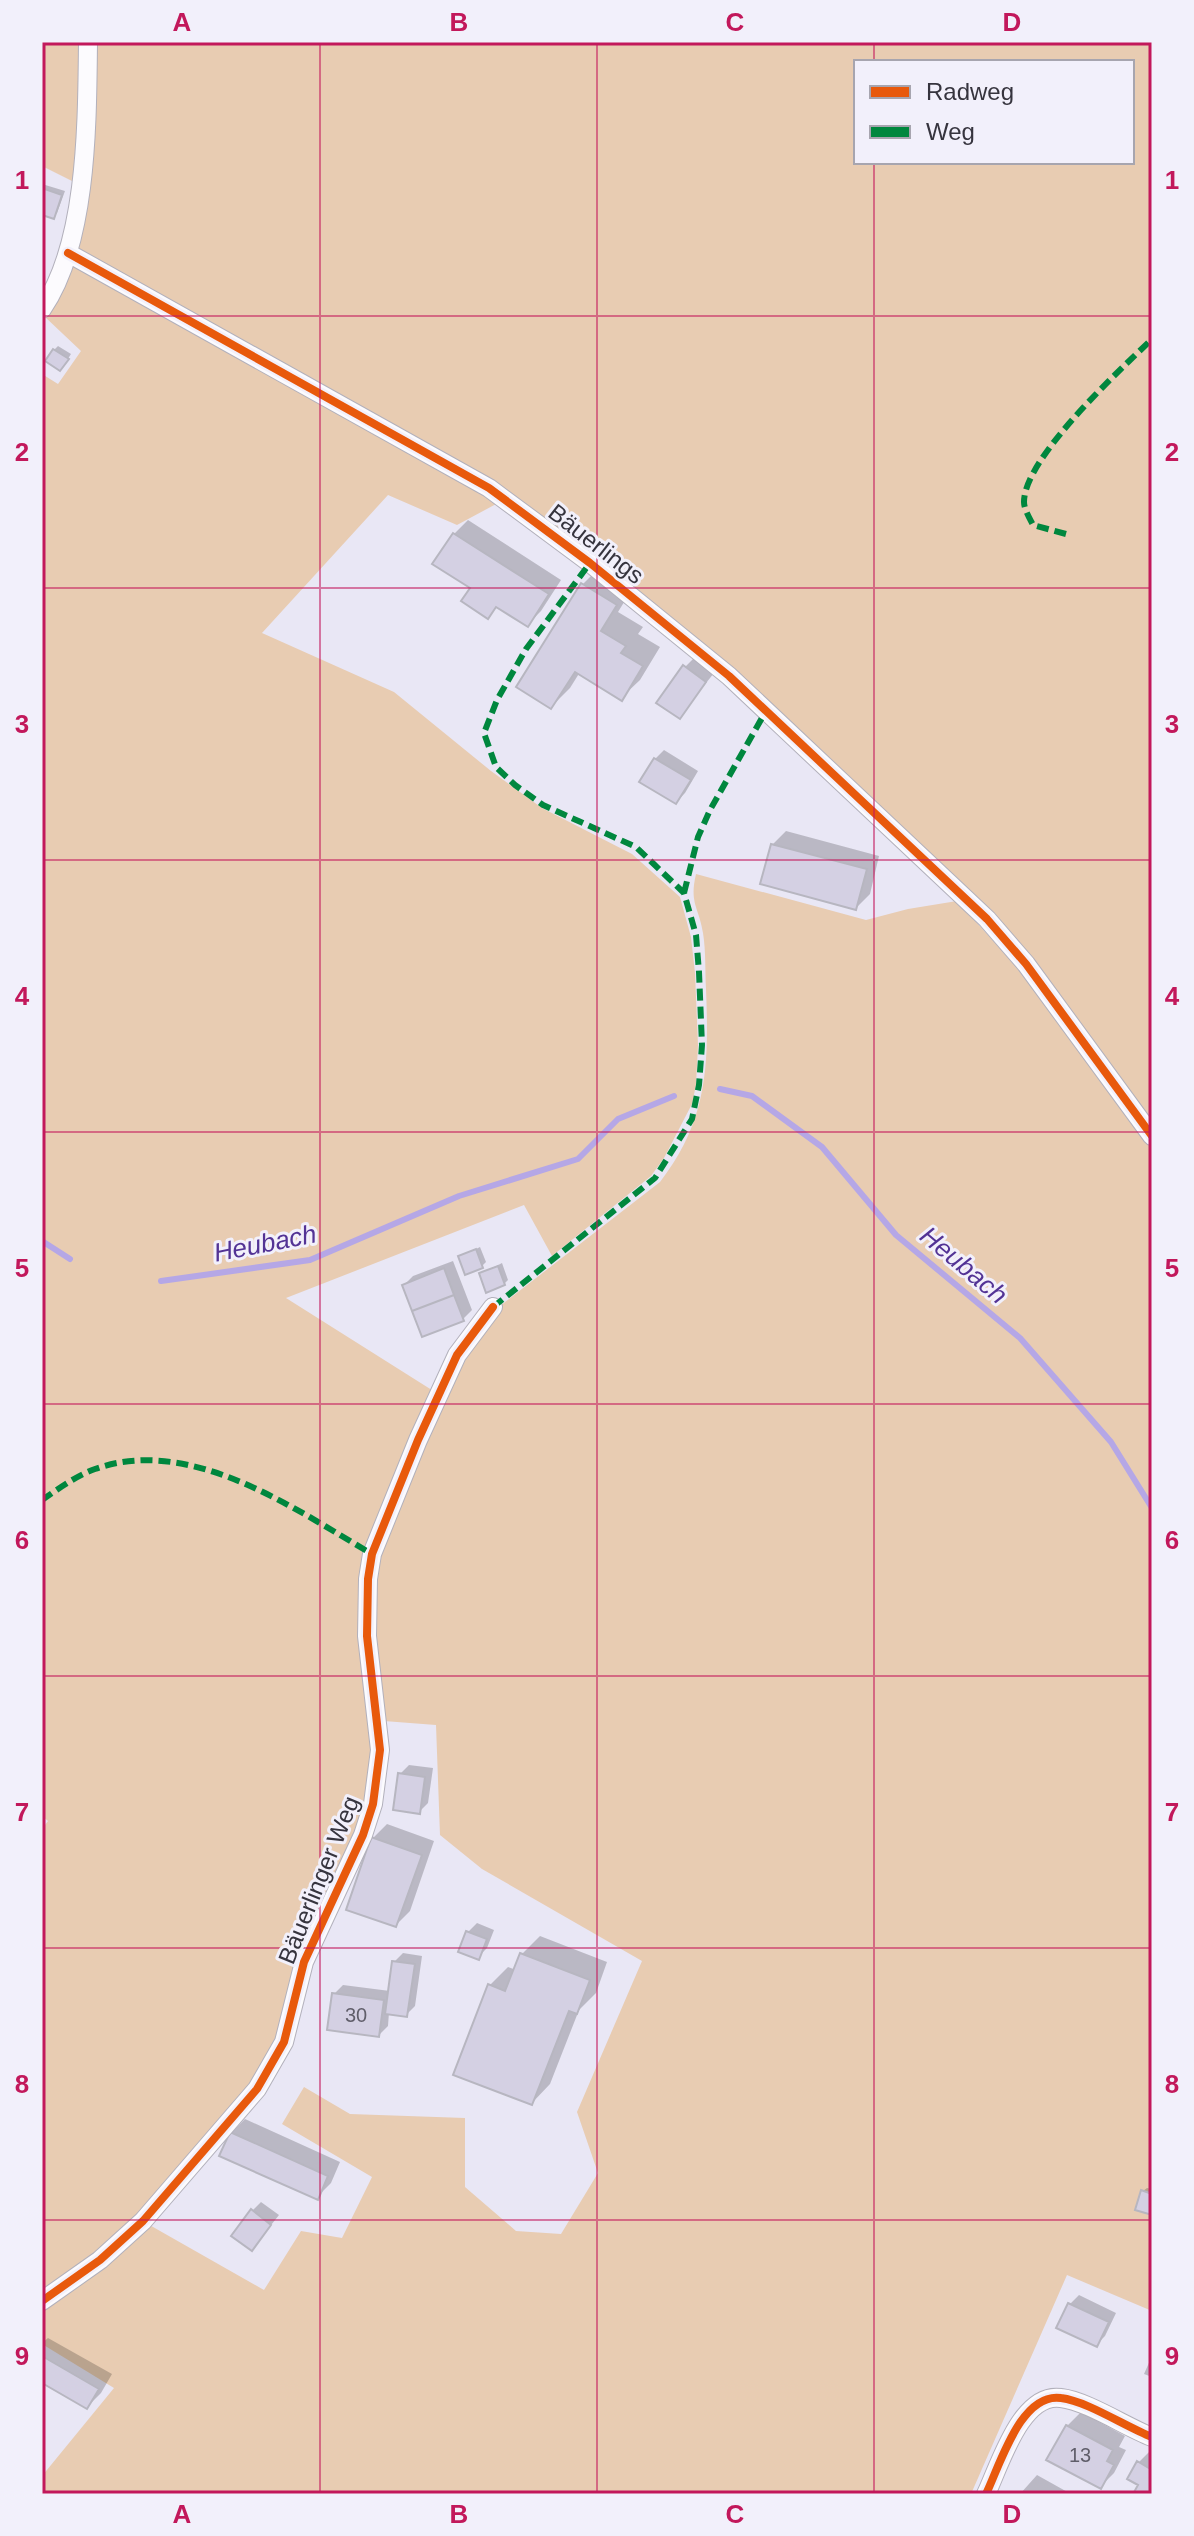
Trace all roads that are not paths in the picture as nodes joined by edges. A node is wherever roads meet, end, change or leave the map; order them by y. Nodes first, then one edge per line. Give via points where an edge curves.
1 (88, 42) edge
2 (68, 253) junction
3 (42, 309) edge
4 (1152, 1136) edge
5 (493, 1307) dead end
6 (42, 2301) edge
7 (1152, 2437) edge
8 (986, 2494) edge

1 - 2 street via 84,151
2 - 3 street
2 - 4 street, Bäuerlings via 489,488 729,676 987,919
5 - 6 street, Bäuerlinger Weg via 457,1355 372,1554 367,1636 380,1750 373,1804 304,1962 284,2042 257,2089 143,2221
7 - 8 street via 1077,2403 1046,2399 1021,2419

